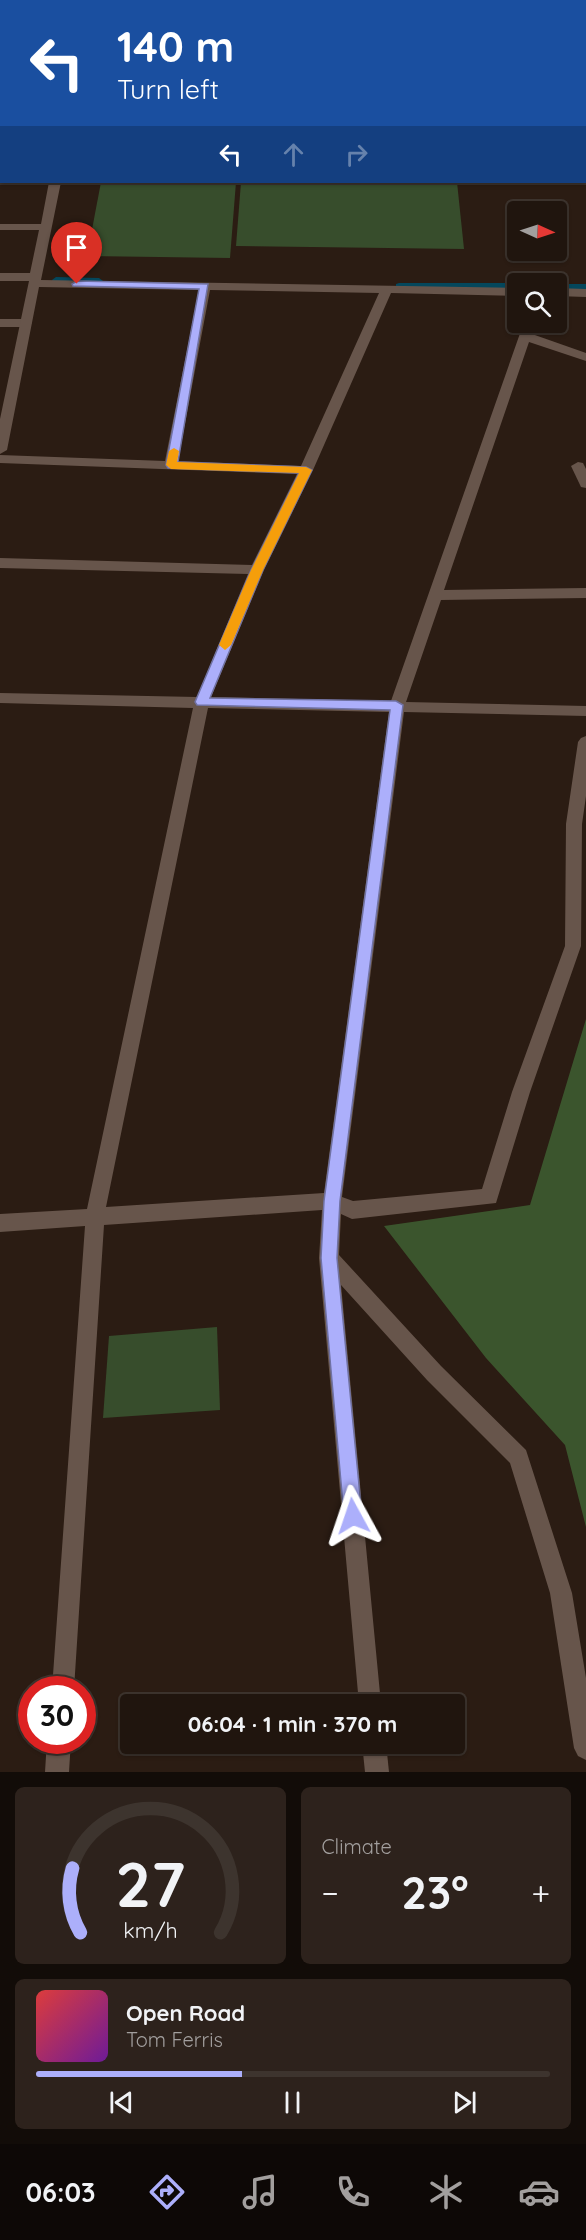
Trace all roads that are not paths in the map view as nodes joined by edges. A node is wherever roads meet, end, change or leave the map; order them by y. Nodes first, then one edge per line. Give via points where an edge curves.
1 (56, 183) edge
2 (0, 227) edge
3 (46, 227) junction
4 (0, 277) edge
5 (35, 280) junction
6 (205, 286) junction
7 (387, 290) junction
8 (507, 292) edge
9 (567, 292) edge
10 (586, 293) edge
11 (0, 323) edge
12 (26, 323) junction
13 (527, 333) edge
14 (536, 333) edge
15 (586, 357) edge
16 (0, 450) edge
17 (0, 459) edge
18 (171, 465) junction
19 (578, 466) dead end
20 (306, 470) junction
21 (586, 484) edge
22 (0, 563) edge
23 (257, 570) junction
24 (586, 593) edge
25 (435, 595) junction
26 (0, 698) edge
27 (202, 702) junction
28 (396, 705) junction
29 (586, 711) edge
30 (586, 742) edge
31 (332, 1201) junction
32 (94, 1217) junction
33 (0, 1222) edge
34 (329, 1258) junction
35 (64, 1676) edge
36 (369, 1694) edge
37 (586, 1748) edge
38 (58, 1754) edge
39 (375, 1754) edge
40 (57, 1772) edge
41 (377, 1772) edge

1 - 3 street
2 - 3 street
3 - 5 street
4 - 5 street
5 - 6 street
5 - 12 street
6 - 7 street
6 - 18 street
7 - 8 street
7 - 20 street
9 - 10 street
11 - 12 street
12 - 16 street
13 - 25 street
14 - 15 street
17 - 18 street
18 - 20 street
19 - 21 street
20 - 23 street
22 - 23 street
23 - 27 street
24 - 25 street
25 - 28 street
26 - 27 street
27 - 28 street
27 - 32 street
28 - 29 street
28 - 31 street
30 - 31 street via 574,825 573,946 489,1197 352,1210
31 - 32 street
31 - 34 street
32 - 33 street
32 - 35 street
34 - 36 street
34 - 37 street via 434,1373 519,1457 561,1593
38 - 40 street
39 - 41 street

